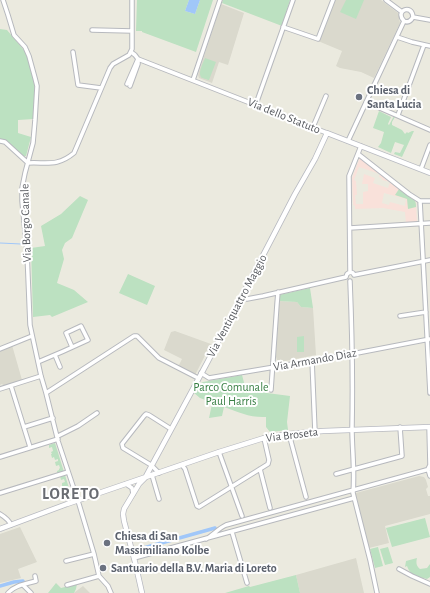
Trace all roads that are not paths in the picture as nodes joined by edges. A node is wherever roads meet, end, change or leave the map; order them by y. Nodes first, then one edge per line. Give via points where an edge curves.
1 (3, 0) edge
2 (132, 0) edge
3 (220, 0) edge
4 (293, 0) edge
5 (333, 0) edge
6 (386, 0) edge
7 (402, 12) junction
8 (413, 17) junction
9 (430, 20) edge
10 (404, 21) junction
11 (283, 27) junction
12 (92, 30) dead end
13 (132, 31) junction
14 (397, 37) junction
15 (424, 45) junction
16 (430, 46) edge
17 (73, 52) dead end
18 (131, 52) junction
19 (138, 59) junction
20 (193, 80) junction
21 (129, 85) dead end
22 (101, 88) junction
23 (326, 96) dead end
24 (366, 102) junction
25 (256, 104) junction
26 (398, 115) junction
27 (313, 127) junction
28 (430, 130) edge
29 (327, 133) junction
30 (0, 140) edge
31 (348, 141) junction
32 (430, 145) edge
33 (361, 146) junction
34 (358, 154) junction
35 (28, 163) junction
36 (420, 169) junction
37 (430, 173) edge
38 (420, 201) junction
39 (430, 201) edge
40 (430, 223) edge
41 (420, 224) junction
42 (350, 228) junction
43 (430, 260) edge
44 (423, 262) junction
45 (350, 272) junction
46 (354, 275) junction
47 (346, 277) junction
48 (350, 281) junction
49 (278, 292) junction
50 (271, 294) junction
51 (241, 298) junction
52 (277, 304) junction
53 (426, 312) junction
54 (400, 316) dead end
55 (32, 336) junction
56 (429, 340) edge
57 (72, 347) junction
58 (0, 349) edge
59 (352, 354) junction
60 (55, 355) junction
61 (312, 360) junction
62 (38, 362) junction
63 (60, 367) dead end
64 (273, 367) junction
65 (41, 376) junction
66 (200, 376) junction
67 (430, 377) edge
68 (10, 386) junction
69 (0, 389) edge
70 (271, 390) dead end
71 (430, 392) edge
72 (46, 393) junction
73 (97, 413) dead end
74 (53, 418) junction
75 (24, 427) junction
76 (429, 427) edge
77 (400, 428) junction
78 (171, 429) junction
79 (352, 430) junction
80 (315, 432) junction
81 (289, 434) junction
82 (58, 437) junction
83 (264, 438) junction
84 (30, 447) junction
85 (219, 452) junction
86 (0, 456) edge
87 (151, 465) junction
88 (182, 465) junction
89 (260, 469) junction
90 (354, 469) junction
91 (429, 469) edge
92 (68, 472) junction
93 (160, 473) junction
94 (336, 474) dead end
95 (152, 475) junction
96 (430, 476) edge
97 (144, 478) junction
98 (126, 484) junction
99 (231, 487) junction
100 (353, 490) junction
101 (0, 493) edge
102 (133, 494) junction
103 (306, 497) dead end
104 (354, 498) junction
105 (160, 499) dead end
106 (78, 501) junction
107 (270, 508) dead end
108 (0, 514) edge
109 (242, 516) dead end
110 (11, 525) junction
111 (0, 529) edge
112 (219, 529) junction
113 (232, 532) junction
114 (222, 534) junction
115 (206, 539) junction
116 (94, 554) junction
117 (134, 558) junction
118 (66, 562) dead end
119 (399, 569) dead end
120 (35, 576) dead end
121 (99, 576) junction
122 (247, 583) dead end
123 (430, 584) edge
124 (23, 585) junction
125 (67, 585) dead end
126 (8, 593) edge
127 (31, 593) edge
128 (111, 593) edge
129 (142, 593) edge
130 (377, 593) edge

1 - 35 street, Via Borgo Canale via 14,35 25,47 36,78 33,143
2 - 13 street
3 - 20 street
4 - 11 street
5 - 11 street via 318,39
6 - 7 street
7 - 8 street via 409,10
7 - 10 street via 401,18
8 - 9 street
8 - 10 street via 410,21
10 - 14 street
11 - 25 street
12 - 13 street
13 - 18 street
14 - 15 street
14 - 24 street
15 - 16 street
15 - 26 street
17 - 22 street via 78,85
18 - 19 street, Via dello Statuto
18 - 22 street via 110,68
19 - 20 street, Via dello Statuto
19 - 21 street
20 - 25 street, Via dello Statuto
22 - 35 street via 74,153 61,162
23 - 27 street
24 - 26 street
24 - 31 street
25 - 27 street, Via dello Statuto
26 - 28 street
27 - 29 street, Via dello Statuto
29 - 31 street, Via dello Statuto
29 - 51 street, Via Ventiquattro Maggio
30 - 35 street
31 - 33 street, Via dello Statuto
32 - 36 street
33 - 34 street
33 - 36 street, Via dello Statuto
34 - 38 street
34 - 42 street via 349,176
35 - 55 street, Via Borgo Canale via 23,180 22,201
36 - 37 street, Via dello Statuto
38 - 39 street
38 - 41 street
40 - 41 street
41 - 42 street
41 - 44 street
42 - 45 street
43 - 44 street
44 - 46 street
44 - 53 street
45 - 46 street
45 - 47 street
46 - 48 street via 354,279
47 - 48 street
47 - 49 street
48 - 59 street
49 - 50 street
49 - 52 street
50 - 51 street
50 - 52 street
51 - 66 street, Via Ventiquattro Maggio
52 - 64 street
53 - 54 street
53 - 56 street
55 - 58 street
55 - 62 street, Via Borgo Canale
56 - 59 street, Via Armando Diaz
56 - 67 street
57 - 57 street via 88,340 81,326 66,333
57 - 60 street
59 - 61 street, Via Armando Diaz
59 - 79 street
60 - 62 street
60 - 63 street
61 - 64 street, Via Armando Diaz
61 - 80 street
62 - 65 street, Via Borgo Canale
64 - 66 street, Via Armando Diaz via 209,378
64 - 70 street
65 - 68 street
65 - 72 street, Via Borgo Canale
66 - 72 street, Via Armando Diaz via 159,358 134,336
66 - 78 street, Via Ventiquattro Maggio
67 - 71 street
68 - 69 street
68 - 75 street
72 - 74 street, Via Borgo Canale
73 - 82 street
74 - 75 street
74 - 82 street, Via Borgo Canale
75 - 84 street
76 - 77 street, Via Broseta
76 - 91 street
77 - 79 street, Via Broseta
77 - 90 street via 402,456
78 - 87 street, Via Ventiquattro Maggio
78 - 87 street via 146,414 122,444 123,448
79 - 80 street, Via Broseta
79 - 90 street
80 - 81 street, Via Broseta
81 - 83 street, Via Broseta
81 - 103 street
82 - 84 street
82 - 92 street, Via Borgo Canale
83 - 85 street, Via Broseta
83 - 89 street via 269,461
84 - 86 street
85 - 88 street, Via Broseta
85 - 99 street
87 - 93 street
87 - 97 street, Via Ventiquattro Maggio
88 - 93 street, Via Broseta
88 - 99 street via 196,506 199,507
89 - 99 street
89 - 107 street
90 - 94 street
90 - 100 street
91 - 96 street
91 - 100 street
92 - 101 street
92 - 106 street, Via Borgo Canale
93 - 95 street, Via Broseta
95 - 97 street, Via Broseta
95 - 105 street
97 - 98 street, Via Broseta
97 - 102 street, Via Ventiquattro Maggio
98 - 102 street via 132,488
98 - 106 street, Via Broseta
99 - 109 street
100 - 104 street
100 - 112 street
102 - 117 street, Via Ventiquattro Maggio via 123,514
104 - 113 street
104 - 130 street
106 - 110 street, Via Broseta
106 - 116 street, Via Borgo Canale
108 - 110 street
110 - 111 street, Via Broseta
112 - 114 street
112 - 115 street
113 - 114 street
113 - 122 street
114 - 115 street
115 - 117 street
116 - 118 street
116 - 121 street, Via Borgo Canale
117 - 129 street, Via Ventiquattro Maggio
119 - 123 street
120 - 124 street via 36,581
121 - 125 street
121 - 128 street
124 - 126 street
124 - 127 street

